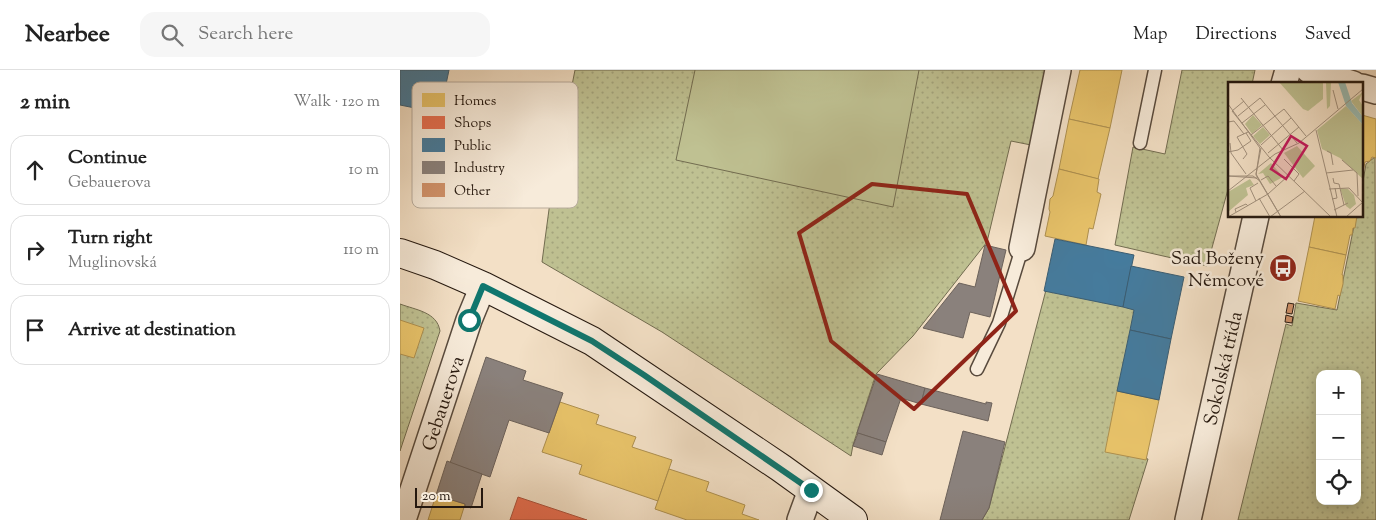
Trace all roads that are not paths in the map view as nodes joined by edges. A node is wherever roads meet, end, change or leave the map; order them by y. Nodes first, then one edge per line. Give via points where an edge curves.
1 (1058, 70) edge
2 (1155, 70) edge
3 (1308, 70) edge
4 (1347, 82) edge
5 (1140, 143) dead end
6 (1256, 218) edge
7 (1022, 248) joint
8 (400, 253) edge
9 (483, 286) junction
10 (978, 370) dead end
11 (811, 490) junction
12 (403, 520) edge
13 (800, 520) edge
14 (853, 520) edge
15 (1188, 520) edge

1 - 7 street
2 - 5 lane
3 - 4 street
6 - 15 street, Sokolská třída
7 - 10 lane via 998,323
8 - 9 main road
9 - 11 main road via 592,341
9 - 12 street, Gebauerova
11 - 13 street
11 - 14 main road

